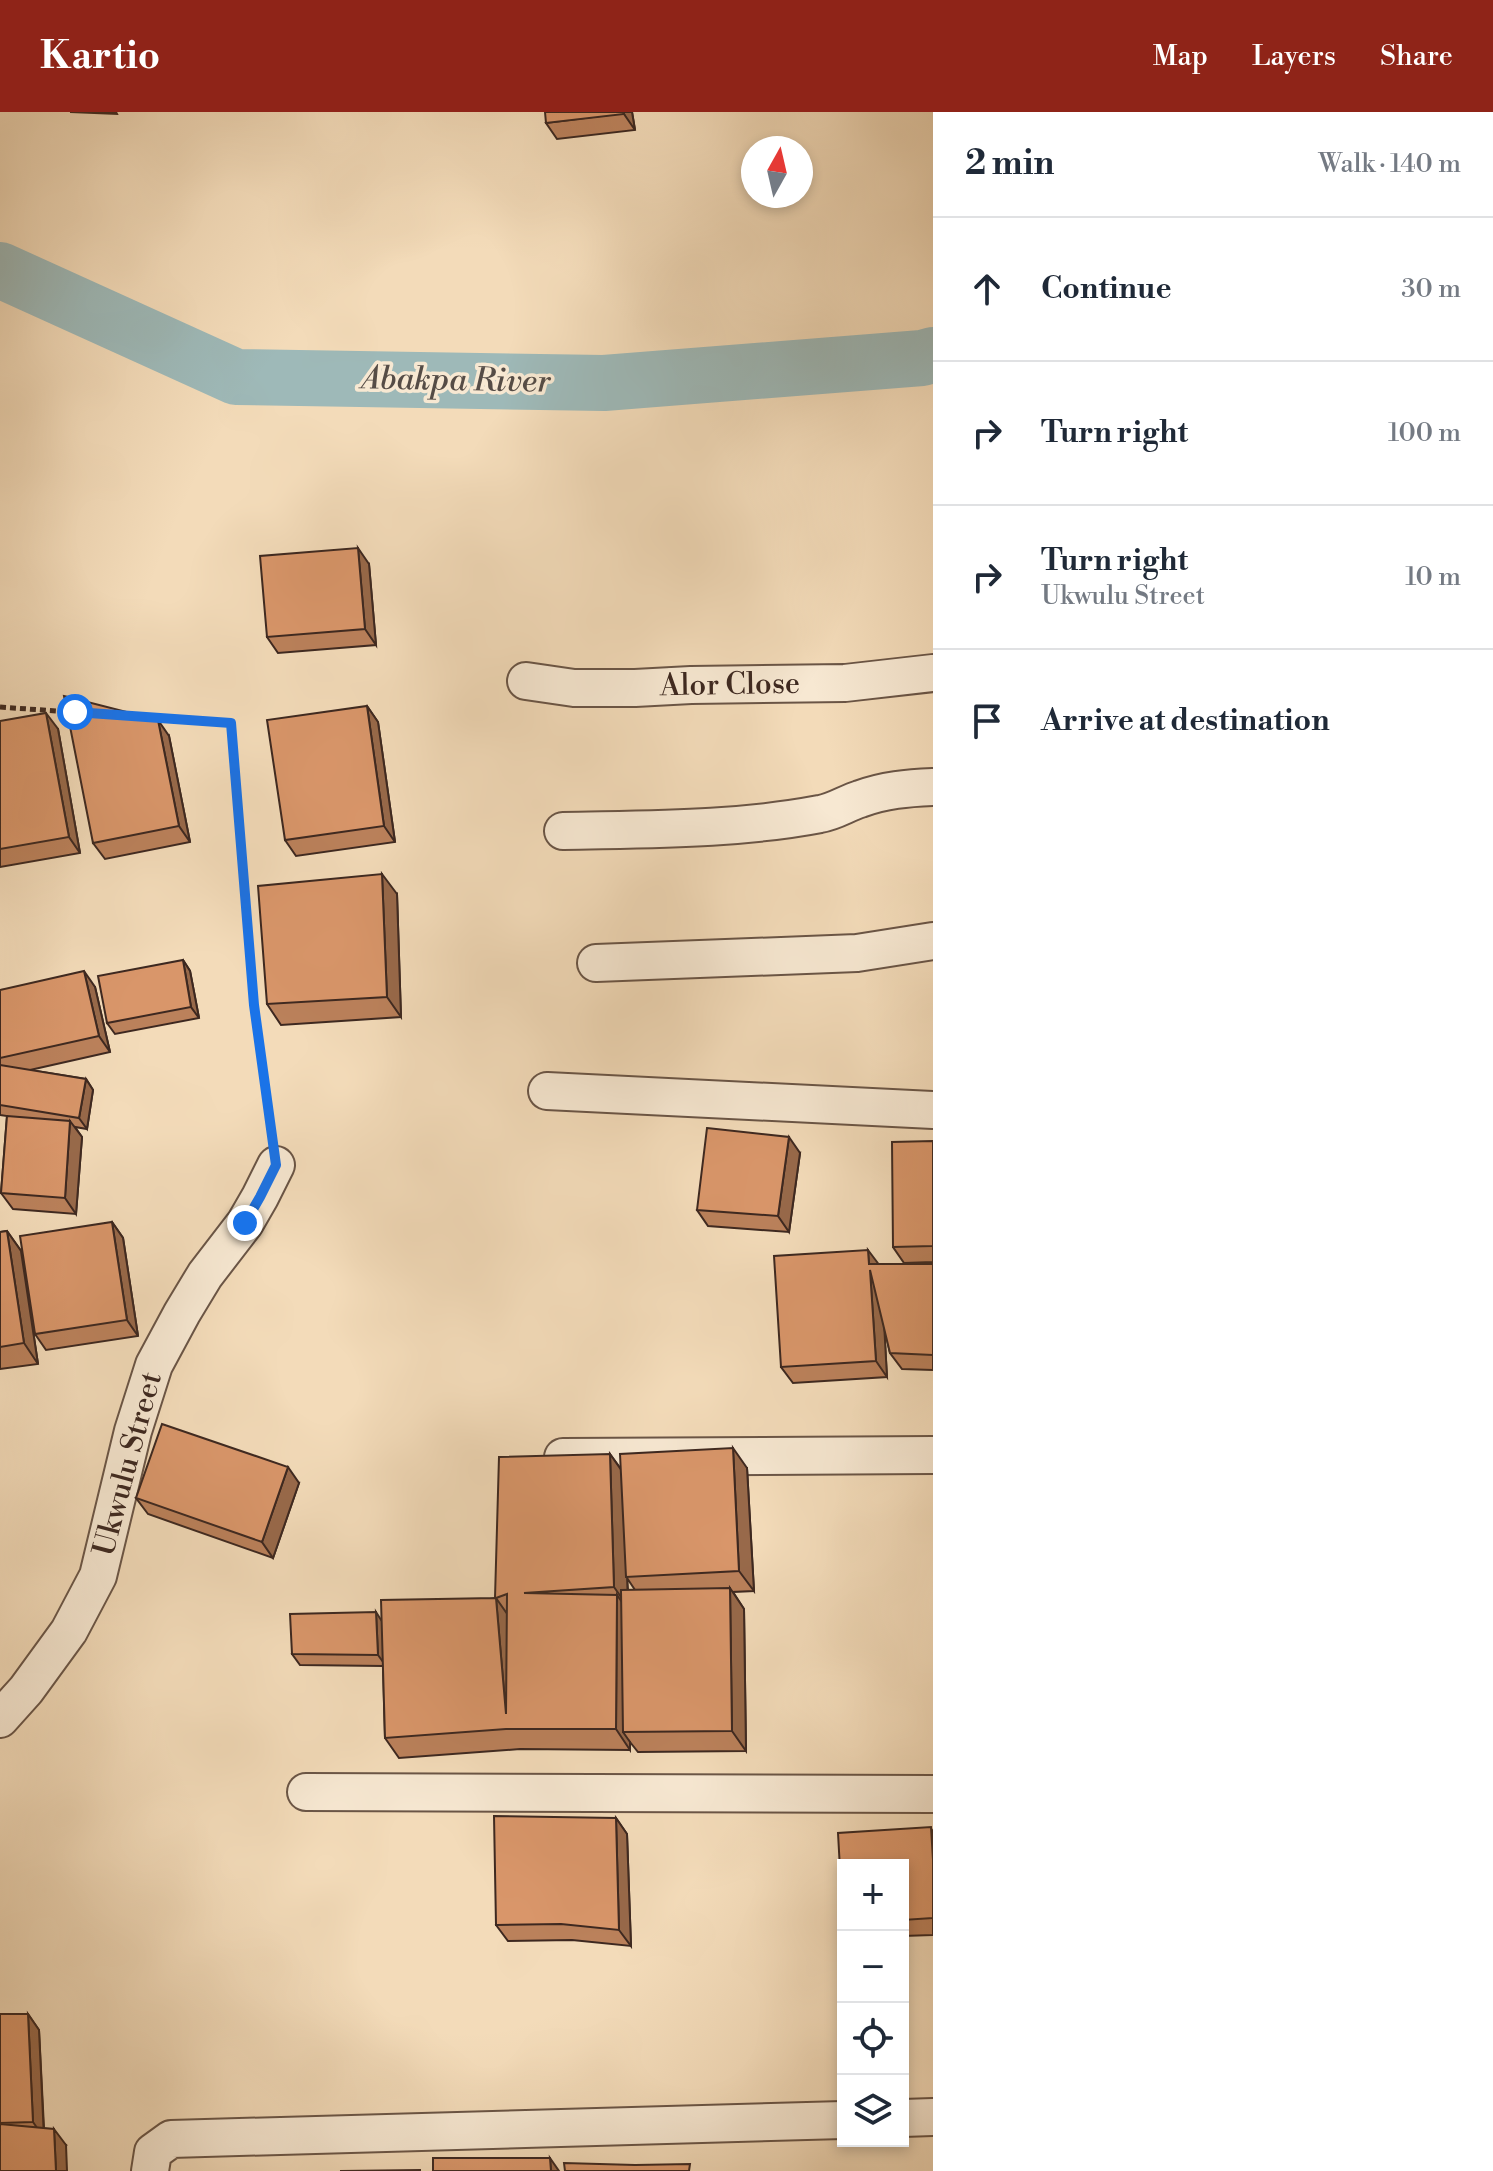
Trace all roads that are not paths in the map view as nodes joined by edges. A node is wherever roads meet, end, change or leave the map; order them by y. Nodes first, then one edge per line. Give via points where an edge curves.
1 (933, 673) edge
2 (526, 681) dead end
3 (933, 787) edge
4 (563, 831) dead end
5 (933, 941) edge
6 (596, 963) dead end
7 (547, 1091) dead end
8 (933, 1110) edge
9 (276, 1165) road end
10 (933, 1455) edge
11 (536, 1457) edge
12 (0, 1719) edge
13 (306, 1792) dead end
14 (933, 1794) edge
15 (933, 2117) edge
16 (909, 2118) edge
17 (837, 2120) edge
18 (150, 2171) edge

1 - 2 street, Alor Close via 845,683 635,688
3 - 4 street via 903,788 824,814 788,819 652,831
5 - 6 street via 857,953
7 - 8 street
9 - 12 street, Ukwulu Street via 154,1365 98,1576 69,1631
10 - 11 street
13 - 14 street
15 - 16 street
17 - 18 street via 171,2139 153,2152

